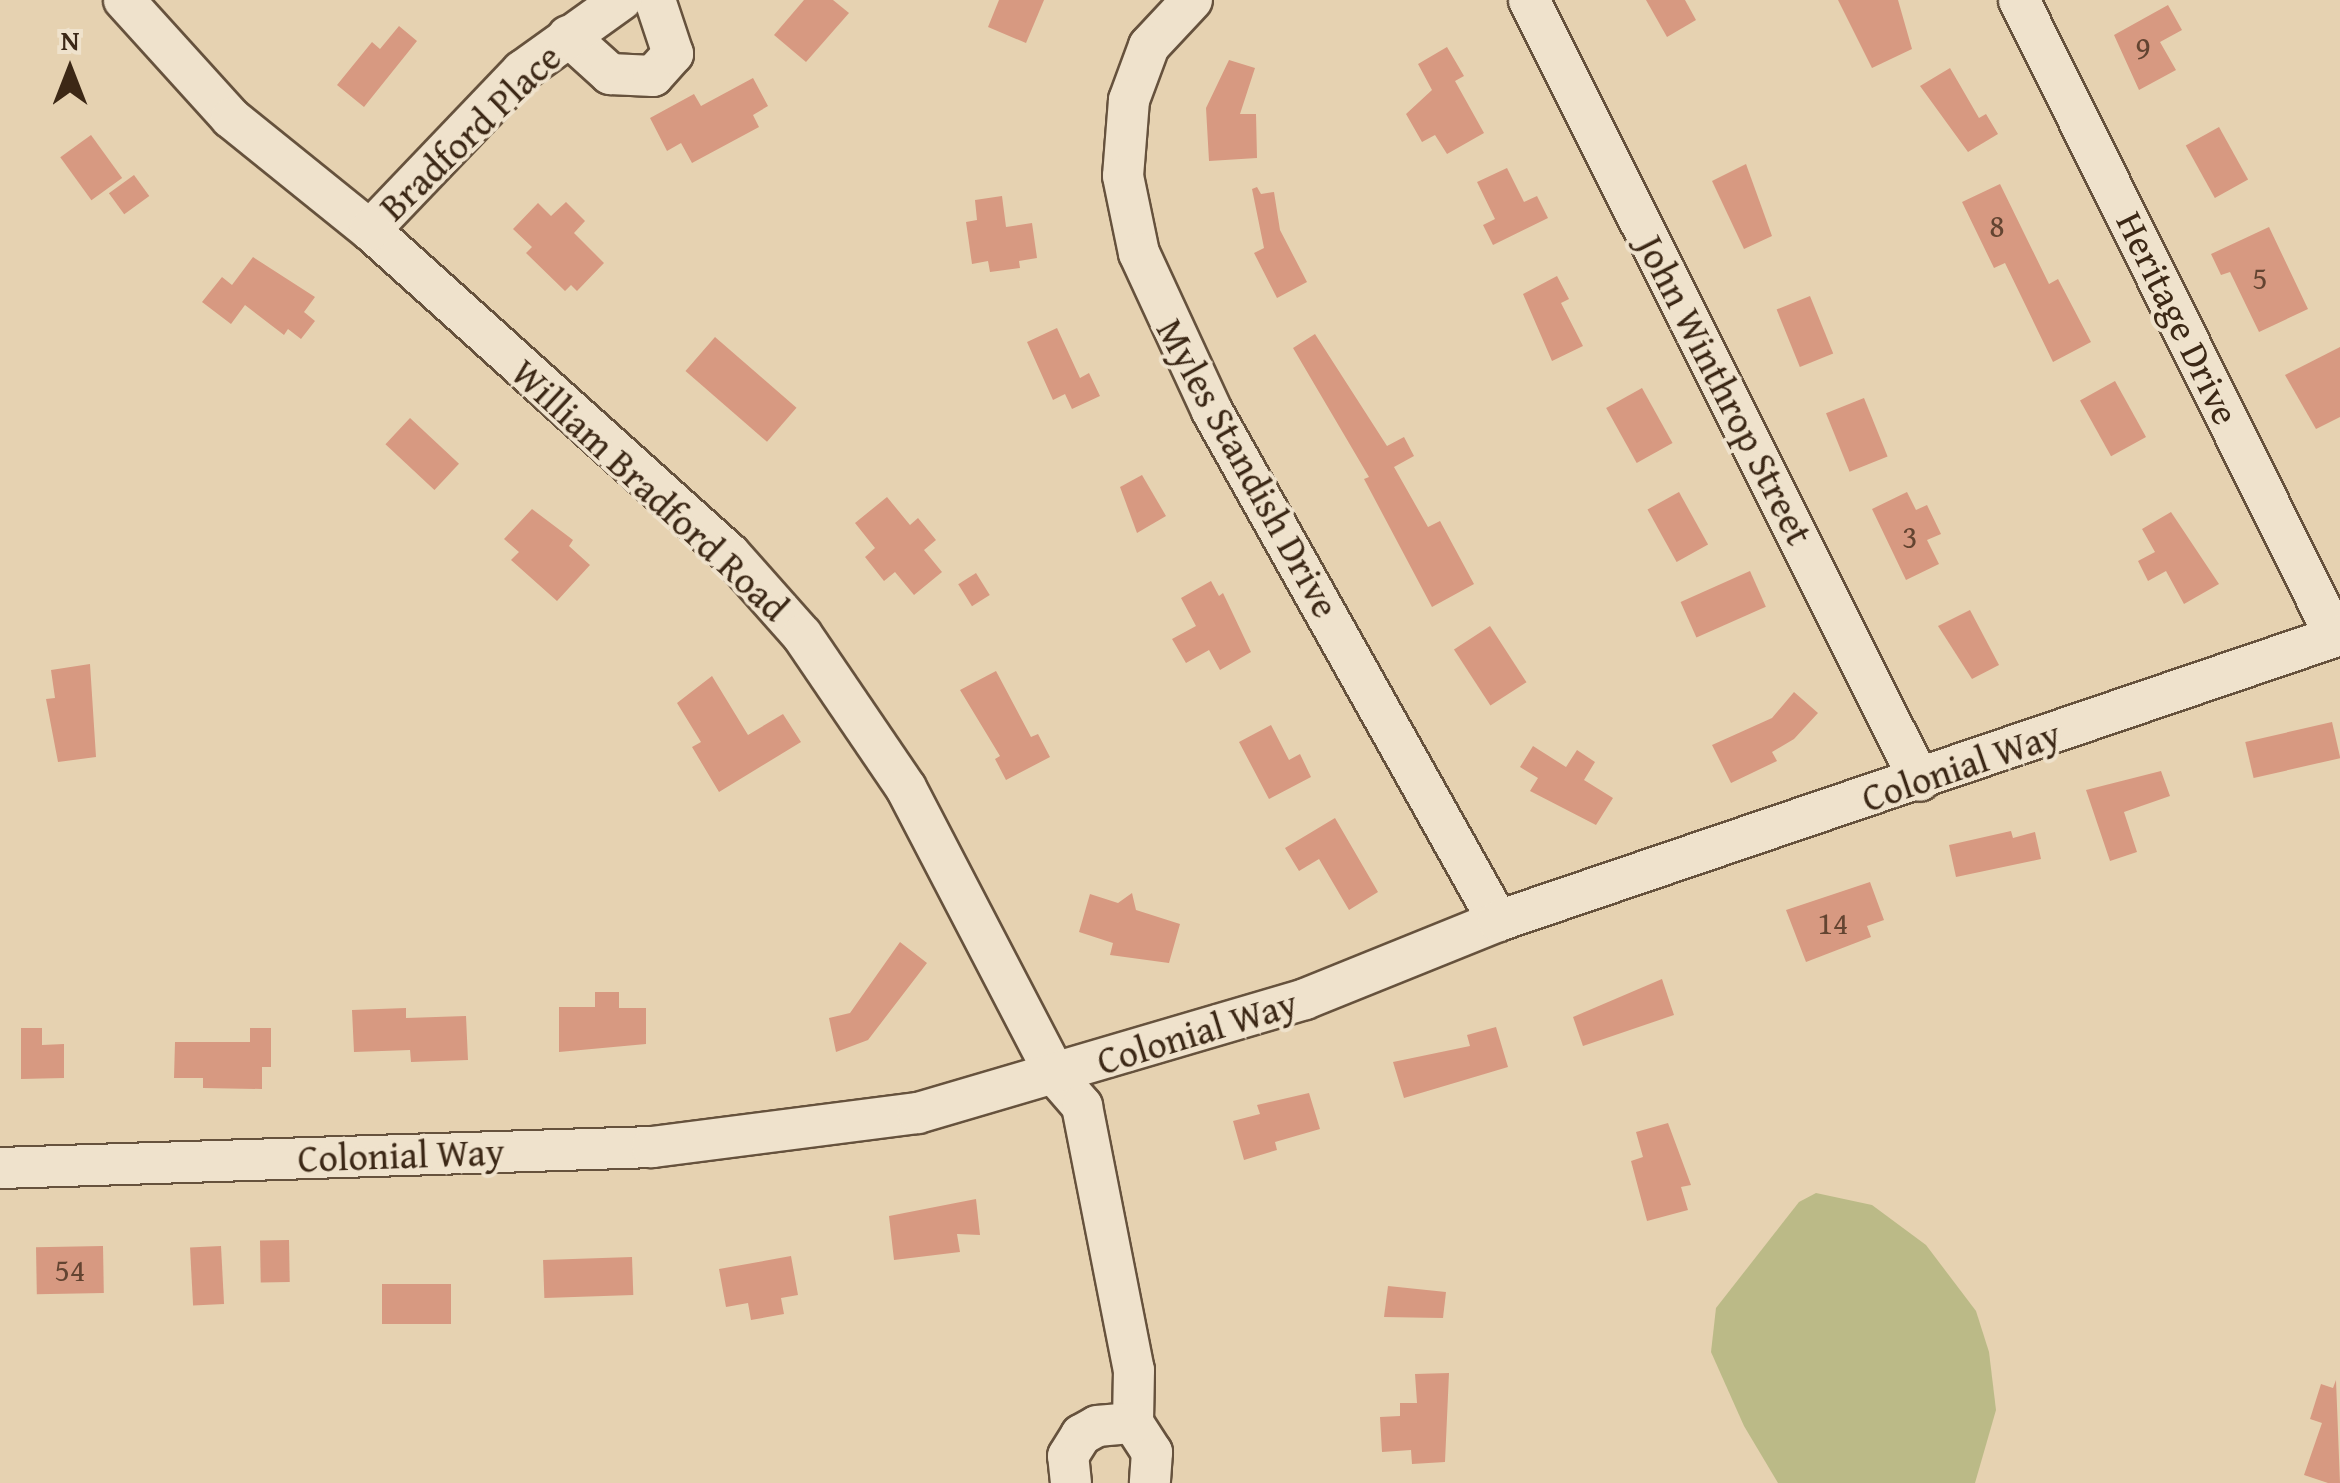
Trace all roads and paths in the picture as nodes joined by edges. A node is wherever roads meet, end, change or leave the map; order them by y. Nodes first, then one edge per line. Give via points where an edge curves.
1 (124, 0) edge
2 (621, 0) edge
3 (655, 0) edge
4 (1192, 0) edge
5 (1529, 0) edge
6 (2019, 0) edge
7 (568, 36) junction
8 (370, 230) junction
9 (2338, 636) edge
10 (1920, 781) junction
11 (1498, 922) junction
12 (1056, 1076) junction
13 (0, 1168) edge
14 (1133, 1423) junction
15 (1071, 1483) edge
16 (1150, 1483) edge

1 - 8 street, William Bradford Road via 231,118
2 - 7 street, Bradford Place
3 - 7 street via 673,54 653,76 610,74
4 - 11 street, Myles Standish Drive via 1149,46 1129,100 1123,176 1138,253 1212,412
5 - 10 street, John Winthrop Street
6 - 9 street, Heritage Drive
7 - 8 street, Bradford Place via 522,71
8 - 12 street, William Bradford Road via 730,554 802,635 906,788
9 - 10 street, Colonial Way
10 - 11 street, Colonial Way
11 - 12 street, Colonial Way via 1306,998
12 - 13 street, Colonial Way via 918,1113 685,1145
12 - 14 street, William Bradford Road via 1082,1106 1134,1370
14 - 15 street via 1085,1430 1068,1456
14 - 16 street via 1152,1452

